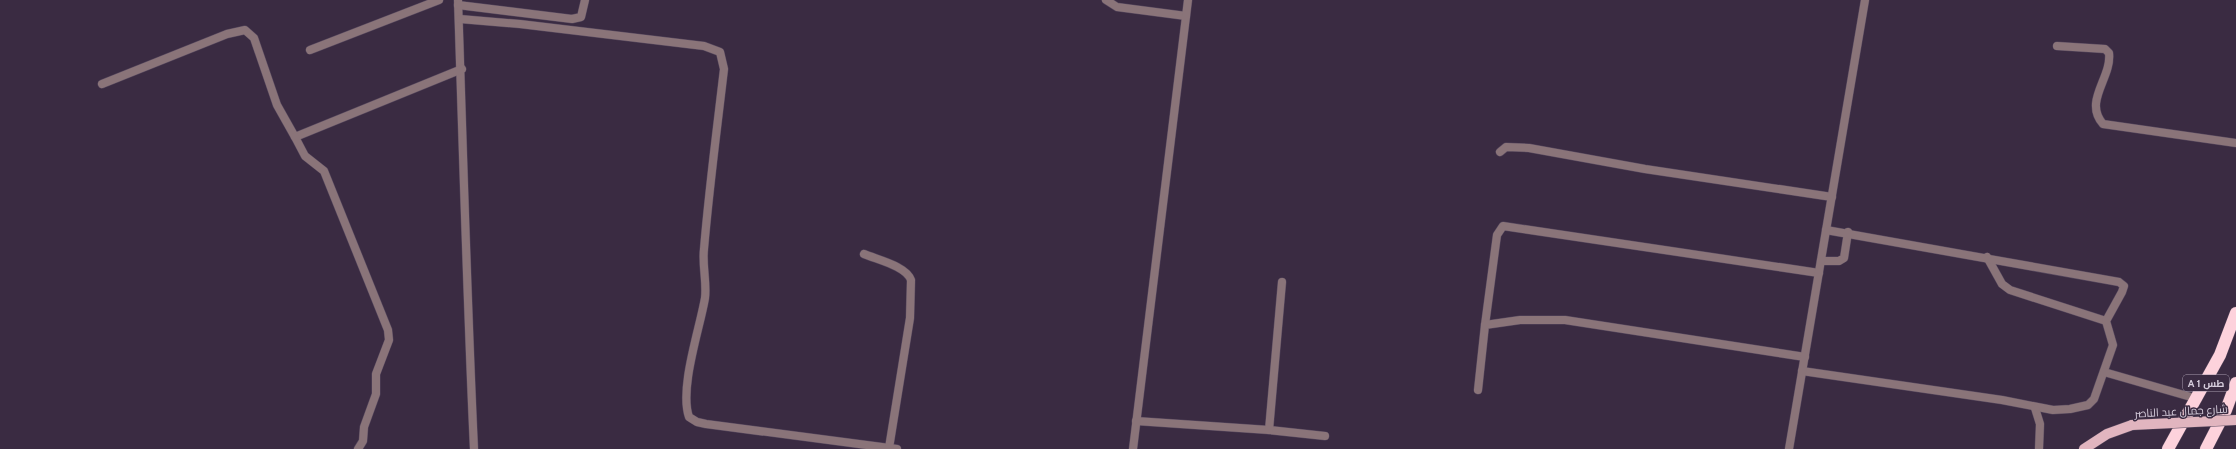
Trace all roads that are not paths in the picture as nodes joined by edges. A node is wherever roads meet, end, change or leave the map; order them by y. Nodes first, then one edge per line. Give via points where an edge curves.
1 (439, 0) edge
2 (585, 0) edge
3 (1106, 0) edge
4 (1188, 0) edge
5 (1865, 0) edge
6 (458, 2) edge
7 (1186, 16) junction
8 (460, 19) junction
9 (2057, 46) dead end
10 (310, 50) dead end
11 (462, 69) junction
12 (102, 84) dead end
13 (296, 137) junction
14 (2236, 143) edge
15 (1500, 152) dead end
16 (1832, 197) junction
17 (1826, 230) junction
18 (1848, 232) junction
19 (864, 254) dead end
20 (1987, 257) junction
21 (1821, 261) junction
22 (1819, 273) junction
23 (1282, 282) dead end
24 (2236, 313) edge
25 (2106, 321) junction
26 (1485, 325) junction
27 (1804, 357) junction
28 (1802, 371) junction
29 (2104, 372) junction
30 (2236, 386) edge
31 (1478, 390) dead end
32 (2198, 399) junction
33 (2035, 408) junction
34 (2236, 420) edge
35 (1136, 421) junction
36 (1269, 430) junction
37 (1325, 436) dead end
38 (893, 448) edge
39 (358, 449) edge
40 (474, 449) edge
41 (1133, 449) edge
42 (1789, 449) edge
43 (2039, 449) edge
44 (2084, 449) edge
45 (2168, 449) edge
46 (2206, 449) edge

1 - 10 street
2 - 6 street via 580,17 572,19
3 - 7 street via 1117,7
4 - 7 street
5 - 16 street
6 - 8 street
7 - 35 street
8 - 11 street
8 - 38 street via 704,46 720,52 724,68 703,252 704,298 689,375 689,417 706,424
9 - 14 street via 2105,49 2109,53 2109,65 2095,102 2099,120 2103,124
11 - 13 street
11 - 40 street via 467,292
12 - 13 street via 227,34 245,30 254,38 277,105
13 - 39 street via 305,156 324,171 388,330 389,340 376,374 376,394 364,427 363,441
15 - 16 street via 1506,147 1528,148 1645,169
16 - 17 street
17 - 18 street
17 - 21 street
18 - 20 street
18 - 21 street via 1844,258 1839,261
19 - 38 street via 902,270 912,280 910,318
20 - 25 street via 2002,284 2010,290
20 - 25 street via 2119,282 2124,286
21 - 22 street
22 - 26 street via 1503,226 1497,235
22 - 27 street
23 - 36 street
24 - 32 highway, A 1 طس via 2220,355
25 - 29 street via 2113,345
26 - 27 street via 1520,320 1565,320
26 - 31 street
27 - 28 street
28 - 33 street via 2002,400
28 - 42 street
29 - 32 street
29 - 33 street via 2094,399 2088,405 2053,410
30 - 46 highway, A 1 طس
32 - 45 highway, A 1 طس
33 - 43 street via 2040,424
34 - 44 main road, شارع جمال عبد الناصر, bridge via 2132,425 2107,434
35 - 36 street
35 - 41 street
36 - 37 street

